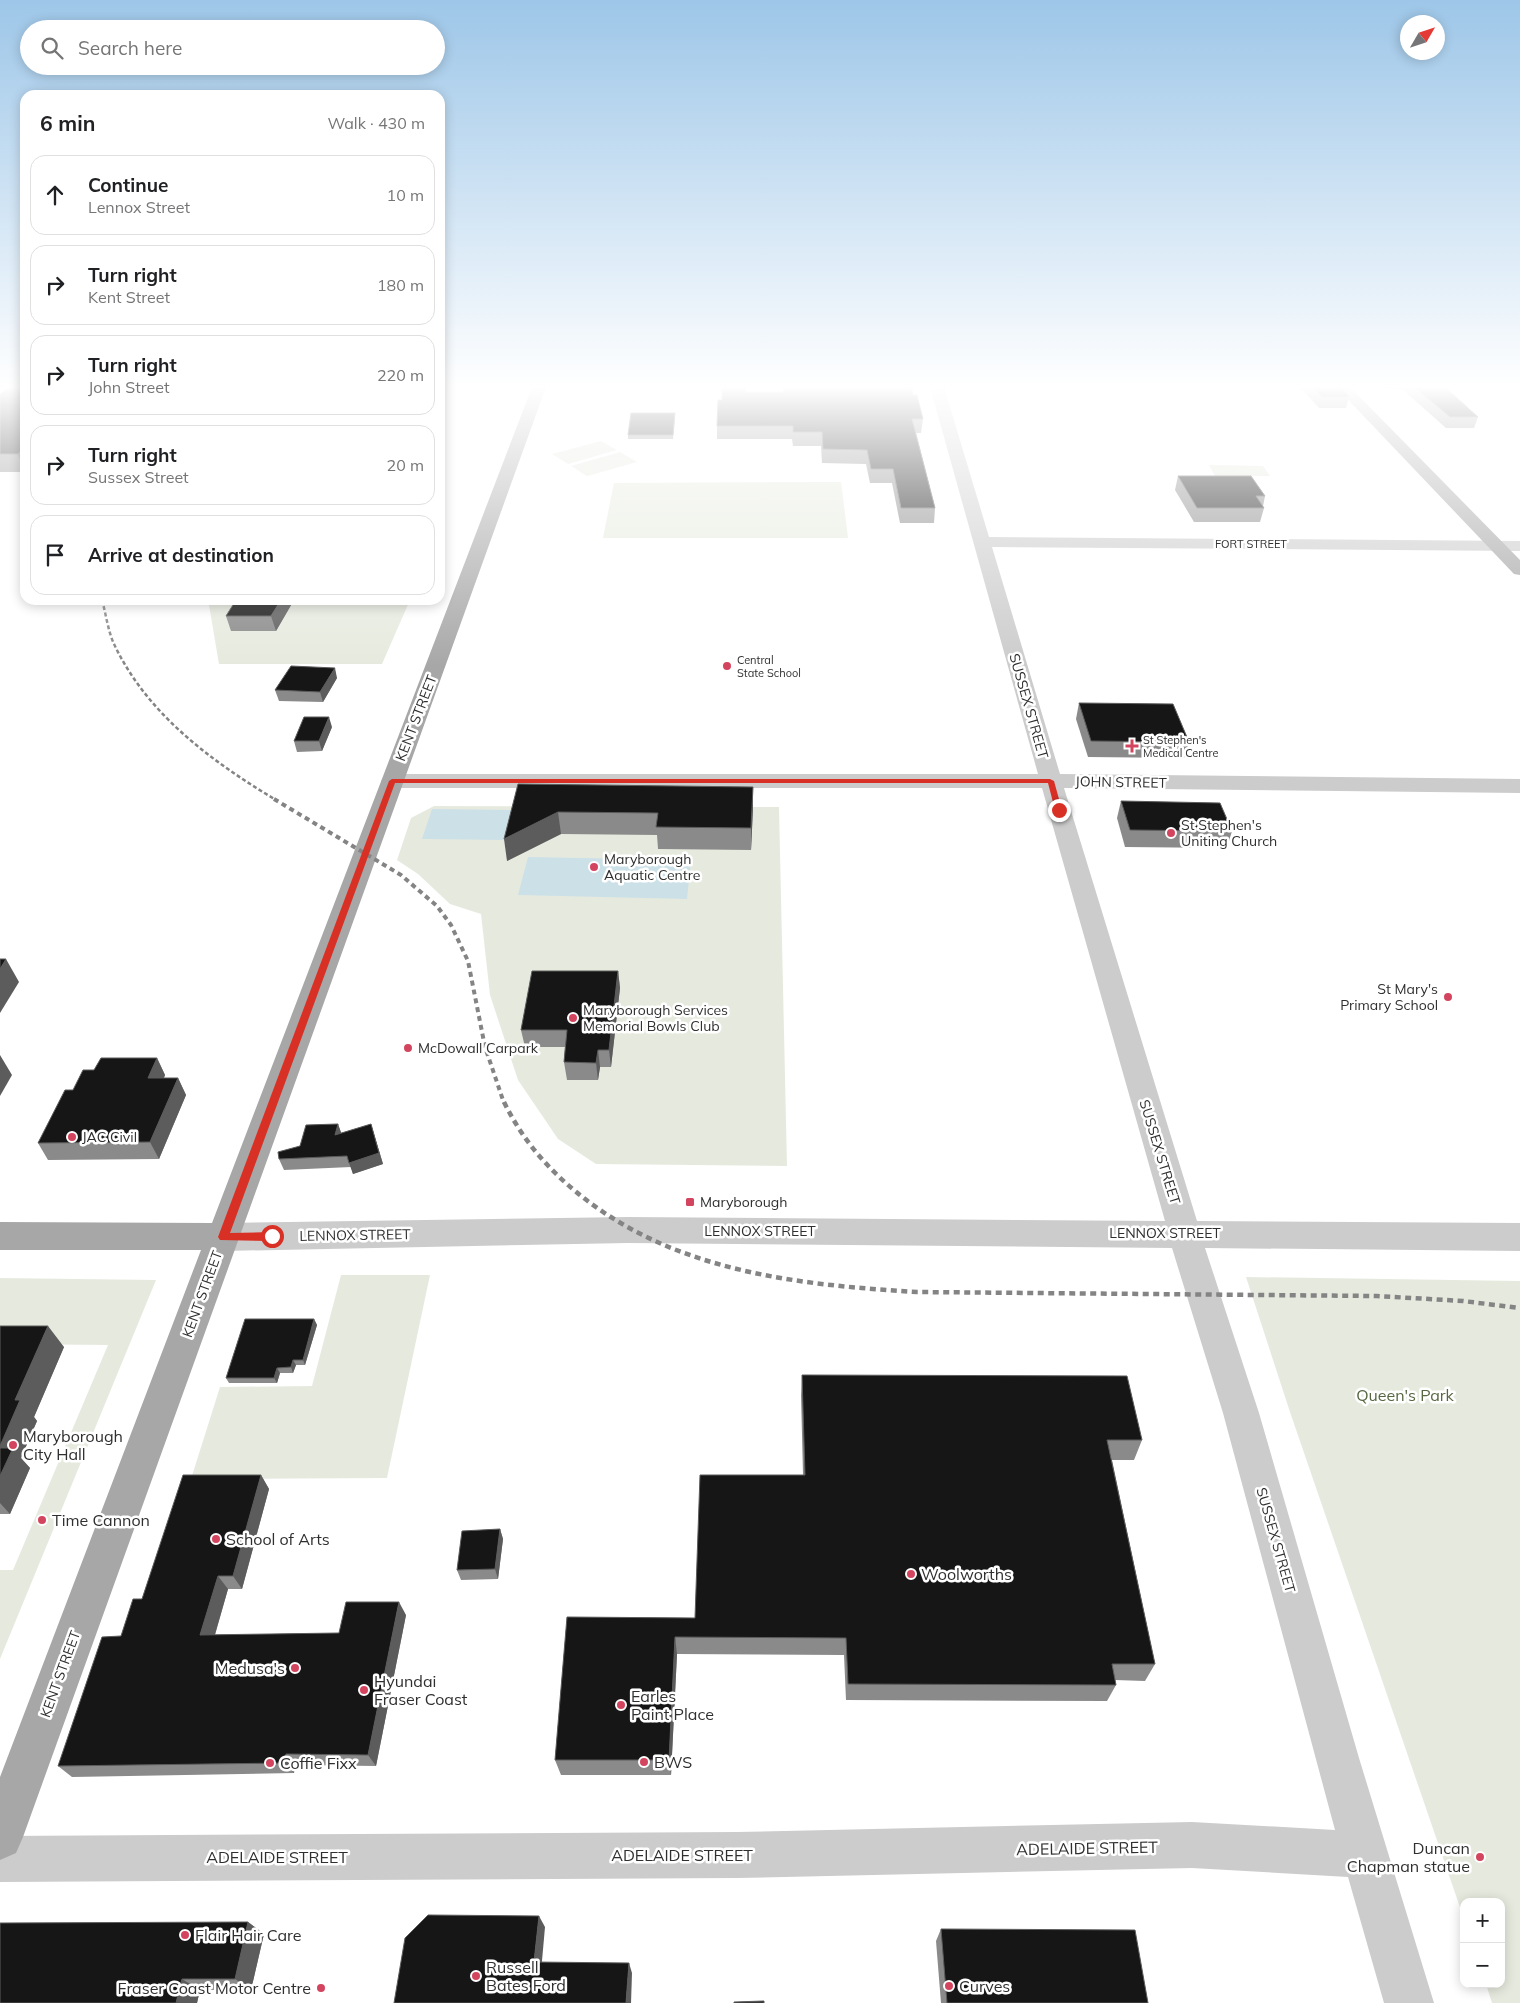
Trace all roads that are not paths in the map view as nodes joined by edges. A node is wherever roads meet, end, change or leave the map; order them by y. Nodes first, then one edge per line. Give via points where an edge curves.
1 (505, 480) edge
2 (965, 480) edge
3 (1434, 480) edge
4 (981, 542) junction
5 (1496, 545) junction
6 (1520, 546) edge
7 (1520, 570) edge
8 (392, 781) junction
9 (1050, 781) junction
10 (1520, 786) edge
11 (1184, 1233) junction
12 (0, 1236) edge
13 (223, 1237) junction
14 (1520, 1237) edge
15 (0, 1837) edge
16 (1364, 1855) junction
17 (0, 1859) edge
18 (1409, 2003) edge

1 - 8 main road, KENT STREET
2 - 4 street, SUSSEX STREET
3 - 5 main road
4 - 5 street, FORT STREET
4 - 9 street, SUSSEX STREET
5 - 6 street, FORT STREET
5 - 7 main road
8 - 9 street, JOHN STREET
8 - 13 main road, KENT STREET
9 - 10 street, JOHN STREET
9 - 11 street, SUSSEX STREET
11 - 13 street, LENNOX STREET via 628,1230
11 - 14 street, LENNOX STREET
11 - 16 street, SUSSEX STREET via 1241,1413
12 - 13 main road, LENNOX STREET
13 - 15 main road, KENT STREET
16 - 17 street, ADELAIDE STREET via 1192,1846 737,1855
16 - 18 street, SUSSEX STREET

